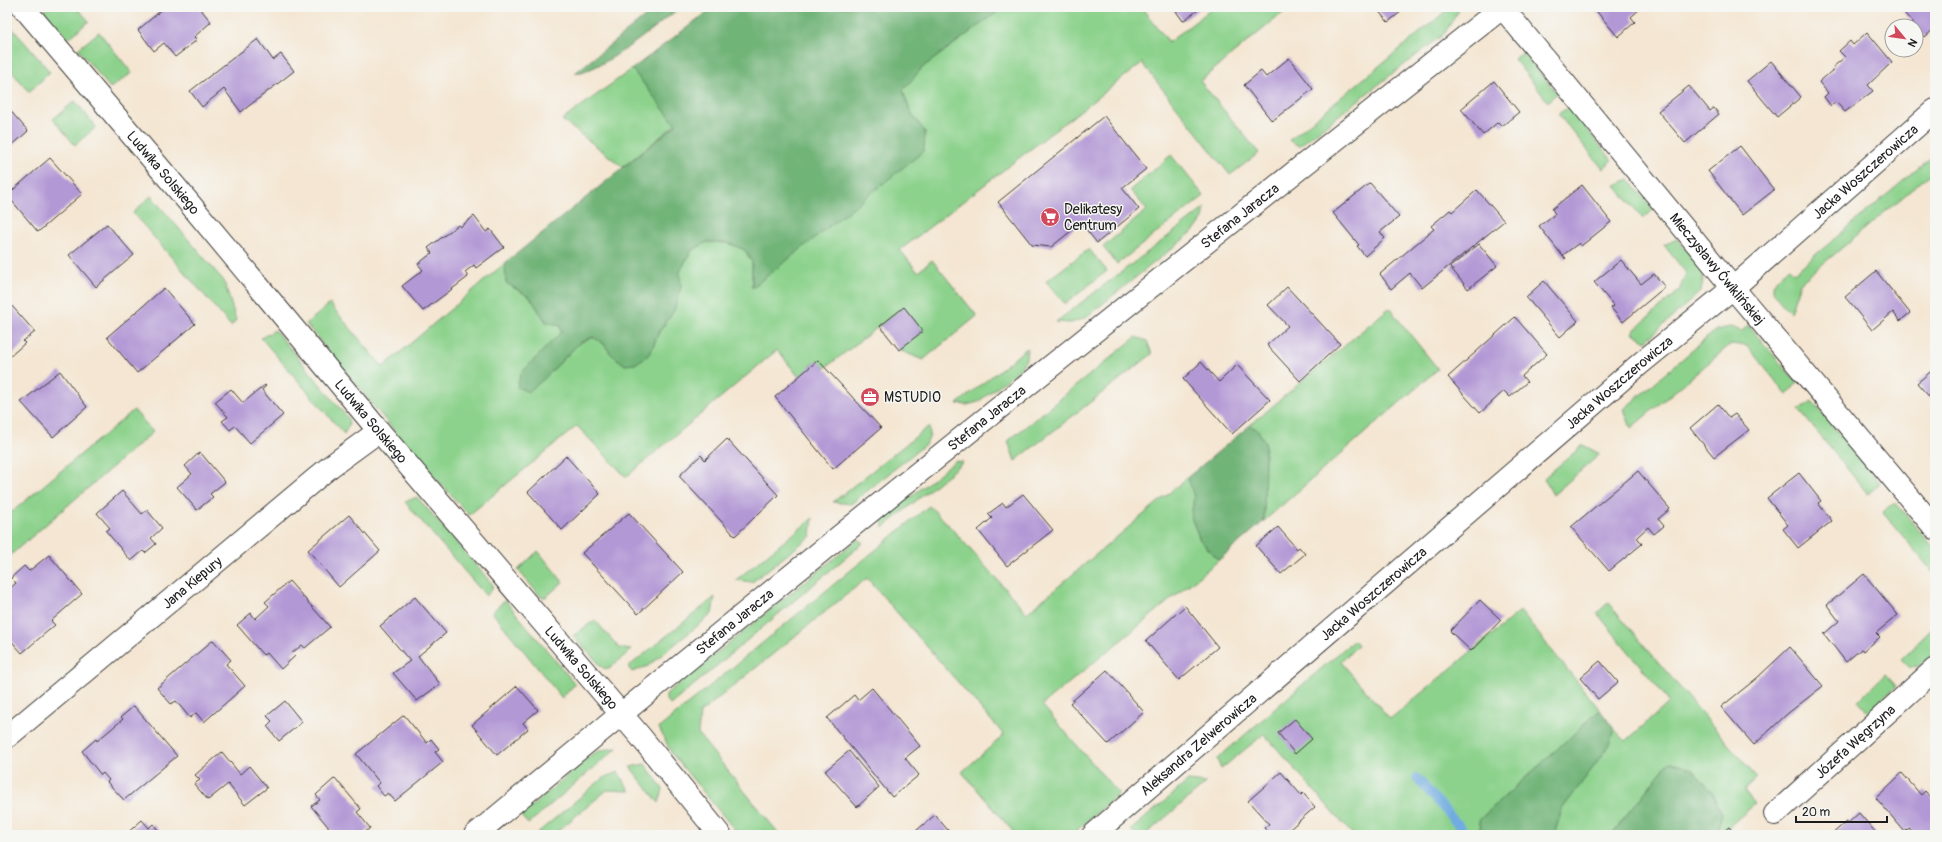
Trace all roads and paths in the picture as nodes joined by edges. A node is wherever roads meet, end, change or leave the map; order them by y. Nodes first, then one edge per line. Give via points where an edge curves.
1 (23, 7) edge
2 (1502, 7) edge
3 (1935, 110) edge
4 (1733, 288) junction
5 (379, 431) junction
6 (1935, 528) edge
7 (1304, 655) joint
8 (1935, 669) edge
9 (621, 714) junction
10 (7, 737) edge
11 (1775, 814) dead end
12 (475, 835) edge
13 (720, 835) edge
14 (1093, 835) edge

1 - 5 street, Ludwika Solskiego
2 - 4 street, Mieczysławy Ćwiklińskiej
2 - 9 street, Stefana Jaracza
3 - 4 street, Jacka Woszczerowicza
4 - 6 street, Mieczysławy Ćwiklińskiej
4 - 7 street, Jacka Woszczerowicza via 1641,363
5 - 9 street, Ludwika Solskiego
5 - 10 street, Jana Kiepury via 331,466
7 - 14 street, Aleksandra Zelwerowicza
8 - 11 street, Józefa Węgrzyna
9 - 12 street, Stefana Jaracza
9 - 13 street, Ludwika Solskiego

